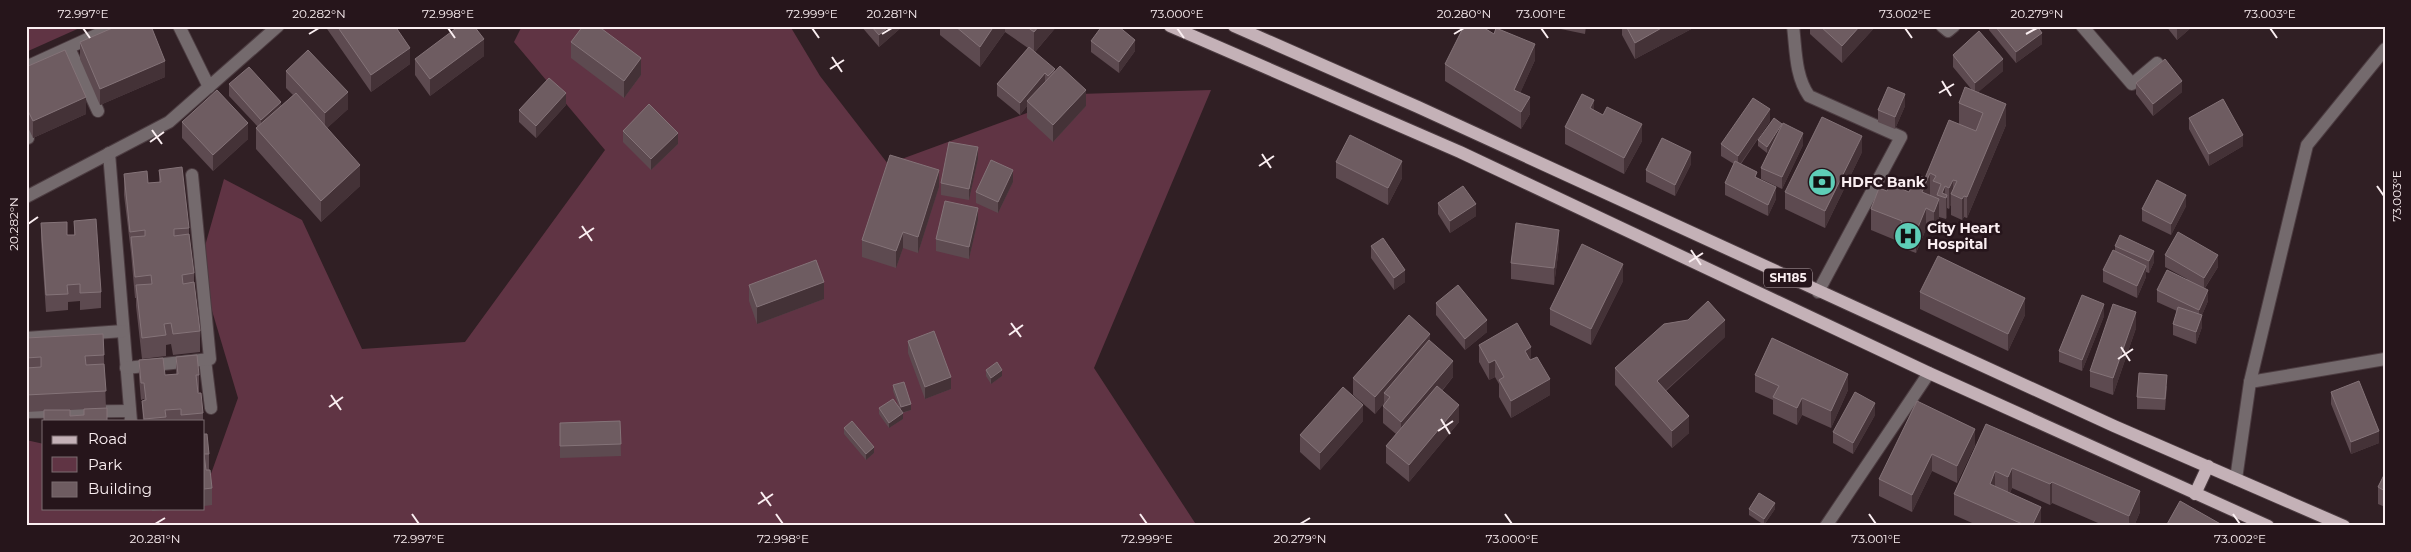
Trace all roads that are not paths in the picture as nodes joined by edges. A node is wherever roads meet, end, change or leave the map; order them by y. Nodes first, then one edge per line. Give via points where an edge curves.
1 (179, 26) edge
2 (278, 26) edge
3 (1170, 26) edge
4 (1234, 26) edge
5 (1793, 26) edge
6 (1942, 26) edge
7 (1954, 26) edge
8 (2082, 26) edge
9 (109, 28) edge
10 (69, 48) junction
11 (2385, 49) edge
12 (2158, 63) edge
13 (26, 68) edge
14 (209, 87) junction
15 (98, 111) dead end
16 (109, 153) junction
17 (192, 175) dead end
18 (26, 197) edge
19 (1818, 292) junction
20 (124, 332) junction
21 (26, 338) edge
22 (2385, 359) edge
23 (205, 360) junction
24 (126, 368) junction
25 (1929, 373) junction
26 (2250, 382) junction
27 (211, 408) dead end
28 (26, 412) edge
29 (130, 416) edge
30 (2208, 466) junction
31 (2236, 479) junction
32 (2195, 494) junction
33 (1826, 526) edge
34 (2268, 526) edge
35 (2344, 526) edge

1 - 14 street
2 - 14 street
3 - 25 main road, SH185 via 1460,152
4 - 19 main road, SH185 via 1418,107
5 - 19 street via 1797,62 1809,96 1902,137
6 - 7 street via 1948,31
8 - 12 street via 2132,84
9 - 10 street
10 - 13 street
10 - 15 street
11 - 26 street via 2307,145
14 - 16 street via 169,122
16 - 18 street
16 - 20 street
17 - 23 street via 210,359
19 - 30 main road, SH185
20 - 21 street
20 - 24 street
22 - 26 street
23 - 24 street
23 - 27 street
24 - 29 street
25 - 32 main road, SH185
25 - 33 street
26 - 31 street
28 - 29 street
30 - 31 main road, SH185
30 - 32 main road
31 - 35 main road, SH185
32 - 34 main road, SH185

